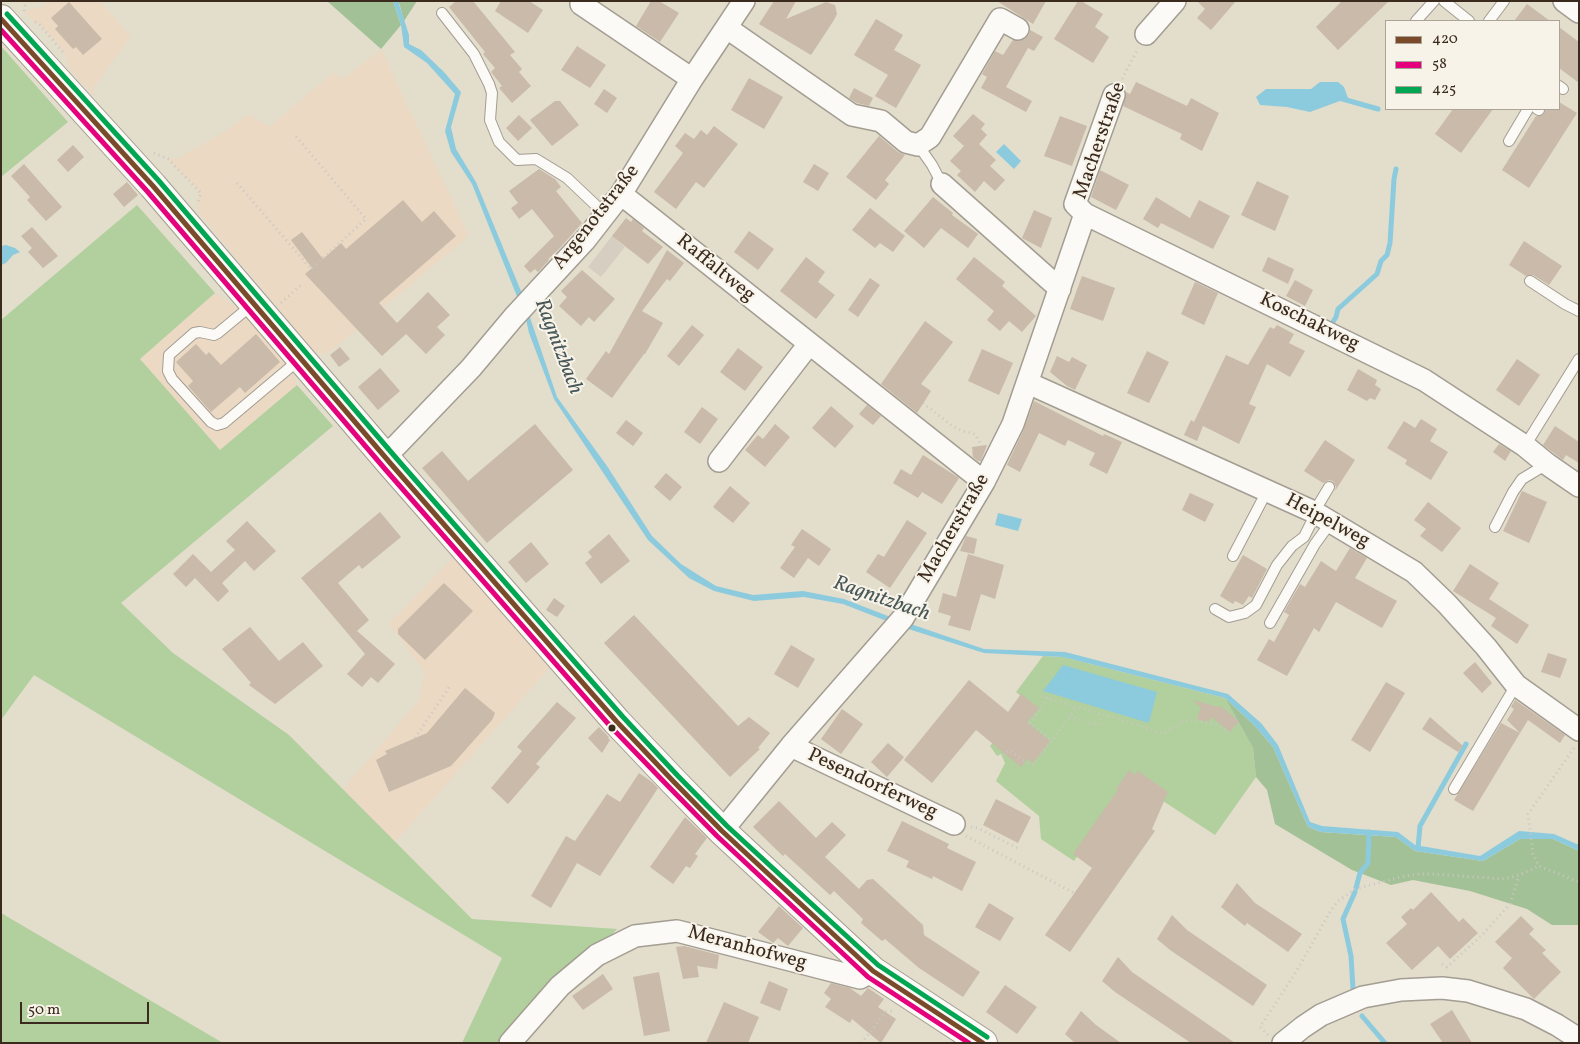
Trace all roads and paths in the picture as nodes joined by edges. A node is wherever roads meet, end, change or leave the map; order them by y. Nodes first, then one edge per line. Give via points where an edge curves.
1 (26, 1) edge
2 (582, 1) edge
3 (744, 1) edge
4 (1175, 1) edge
5 (1434, 1) edge
6 (1444, 1) edge
7 (1504, 1) edge
8 (1564, 1) edge
9 (1579, 12) edge
10 (442, 13) dead end
11 (13, 15) edge
12 (1417, 20) edge
13 (1468, 20) edge
14 (1490, 20) edge
15 (727, 28) junction
16 (1018, 28) dead end
17 (1146, 34) joint
18 (692, 79) junction
19 (1114, 95) joint
20 (1527, 110) edge
21 (294, 134) dead end
22 (1509, 141) dead end
23 (918, 145) junction
24 (168, 159) dead end
25 (237, 183) dead end
26 (942, 184) joint
27 (201, 193) dead end
28 (621, 194) junction
29 (605, 214) junction
30 (1085, 214) junction
31 (1530, 282) dead end
32 (302, 284) dead end
33 (1060, 289) junction
34 (265, 305) junction
35 (1579, 311) edge
36 (808, 344) junction
37 (301, 358) junction
38 (1579, 359) edge
39 (1028, 383) junction
40 (923, 403) dead end
41 (981, 446) dead end
42 (1525, 446) junction
43 (384, 454) junction
44 (719, 461) dead end
45 (1547, 464) junction
46 (984, 482) junction
47 (1579, 486) edge
48 (1329, 487) dead end
49 (1267, 491) junction
50 (1321, 516) junction
51 (1495, 526) dead end
52 (1233, 556) dead end
53 (1215, 610) dead end
54 (1270, 623) dead end
55 (1516, 684) junction
56 (450, 686) dead end
57 (1041, 696) dead end
58 (1049, 698) junction
59 (1077, 707) junction
60 (1102, 715) junction
61 (1070, 716) junction
62 (1579, 730) edge
63 (1229, 733) dead end
64 (416, 738) dead end
65 (1052, 741) junction
66 (1579, 741) edge
67 (791, 746) junction
68 (1003, 756) dead end
69 (1454, 789) dead end
70 (954, 824) junction
71 (722, 831) junction
72 (1017, 848) dead end
73 (1539, 866) junction
74 (1519, 875) junction
75 (1579, 882) edge
76 (1074, 892) dead end
77 (1442, 964) dead end
78 (873, 971) junction
79 (897, 1013) dead end
80 (1574, 1039) edge
81 (1277, 1040) edge
82 (510, 1043) edge
83 (861, 1043) edge
84 (983, 1043) edge

1 - 11 path
2 - 18 street via 581,4
3 - 15 street, Argenotstraße
4 - 17 street
5 - 12 lane
6 - 13 lane
7 - 14 lane
8 - 9 street
10 - 29 lane via 474,54 490,84 490,120 499,142 517,160 536,159 567,178
11 - 34 main road via 153,186
15 - 18 street, Argenotstraße
15 - 23 street via 852,115 881,121 906,142
16 - 23 street via 1000,19 930,137
17 - 19 path, Macherstraße
18 - 28 street, Argenotstraße
19 - 30 street, Macherstraße via 1076,204
20 - 22 lane
21 - 25 path via 366,219 311,269
23 - 26 lane
24 - 27 path
26 - 33 street
28 - 29 street, Argenotstraße
28 - 36 street, Raffaltweg
29 - 43 street, Argenotstraße via 472,368 396,446
30 - 33 street, Macherstraße
30 - 42 street, Koschakweg via 1424,380
31 - 35 lane
32 - 34 path
33 - 39 street, Macherstraße
34 - 37 main road
34 - 37 lane via 214,335 194,333 169,355 168,371 172,379 217,425 224,423
36 - 44 street
36 - 46 street, Raffaltweg
37 - 43 main road
38 - 42 lane
39 - 46 street, Macherstraße via 1013,424
39 - 49 street, Heipelweg
40 - 41 path via 952,426 971,431
42 - 45 street, Koschakweg
43 - 71 main road via 617,722
45 - 47 street, Koschakweg
45 - 51 lane via 1522,479
46 - 67 street, Macherstraße via 903,618
48 - 50 lane
49 - 50 street, Heipelweg
49 - 52 lane
50 - 53 lane via 1277,565 1256,605 1245,613 1229,617
50 - 54 lane via 1315,544
50 - 55 street, Heipelweg via 1414,572 1435,591
55 - 62 street, Heipelweg
55 - 69 lane
56 - 64 path
57 - 58 path
58 - 59 path
58 - 65 path via 1030,723
59 - 60 path
59 - 61 path
60 - 61 path via 1098,725
60 - 63 path via 1162,734 1186,720 1214,723
61 - 65 path
65 - 68 path via 1033,765 1009,750
66 - 73 path via 1528,814 1533,854
67 - 70 street, Pesendorferweg
67 - 71 street, Macherstraße
70 - 72 path via 978,828
70 - 76 path via 966,837
71 - 78 main road
73 - 74 path
73 - 75 path
74 - 77 path via 1510,904 1447,967
74 - 81 path via 1494,880 1419,874 1346,895 1331,910 1260,1027
78 - 82 street, Meranhofweg via 860,978 677,931 635,936 597,955 560,986
78 - 84 main road
79 - 83 path via 885,1012
80 - 81 street via 1526,1009 1494,998 1468,991 1421,988 1363,997 1321,1015

